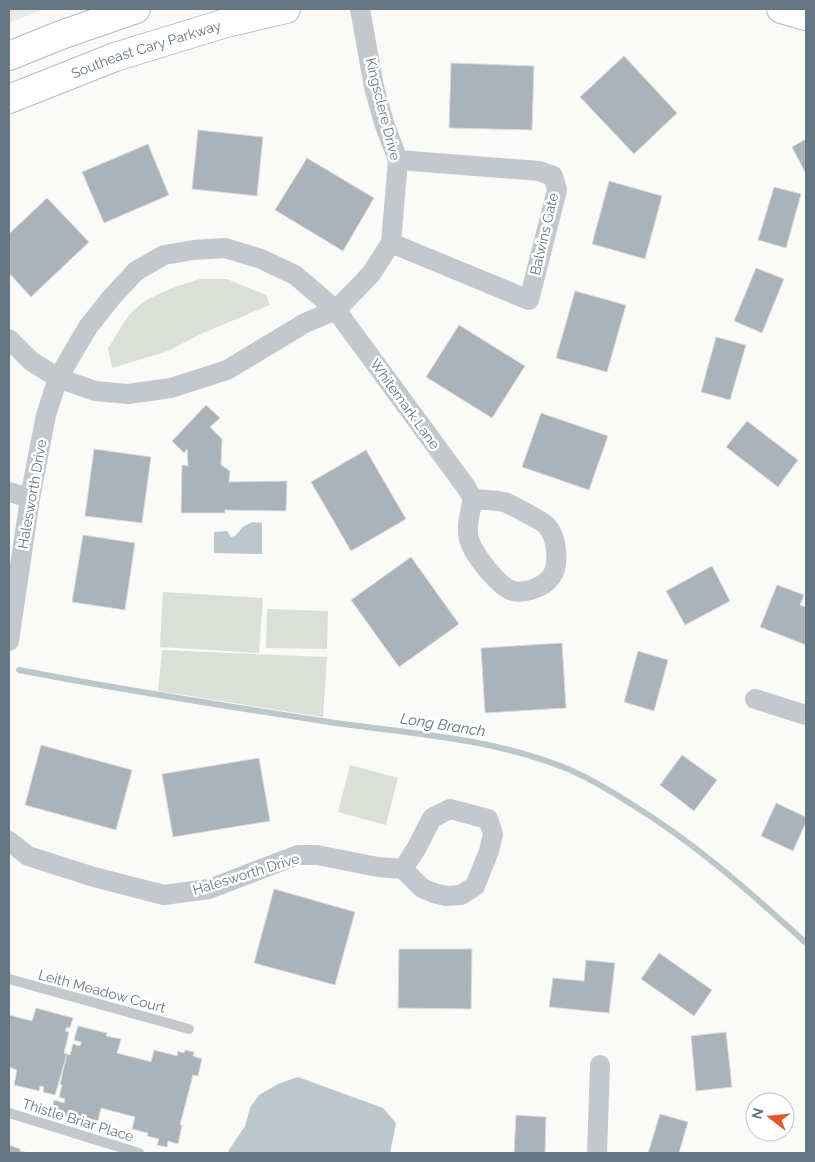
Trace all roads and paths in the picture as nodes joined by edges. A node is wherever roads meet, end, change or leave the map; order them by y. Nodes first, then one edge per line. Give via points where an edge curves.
1 (136, 9) edge
2 (286, 9) edge
3 (360, 9) edge
4 (781, 9) edge
5 (806, 16) edge
6 (9, 56) edge
7 (9, 99) edge
8 (398, 160) junction
9 (391, 243) junction
10 (336, 310) junction
11 (9, 339) edge
12 (58, 378) junction
13 (9, 492) edge
14 (30, 498) junction
15 (473, 499) junction
16 (9, 641) edge
17 (755, 699) dead end
18 (806, 714) edge
19 (9, 841) edge
20 (403, 869) junction
21 (9, 979) edge
22 (188, 1029) dead end
23 (600, 1065) dead end
24 (9, 1113) edge
25 (140, 1153) edge
26 (598, 1153) edge

1 - 6 main road
2 - 7 main road, Southeast Cary Parkway via 226,23 115,57
3 - 8 street, Kingsclere Drive via 374,87
4 - 5 main road
8 - 9 street, Kingsclere Drive
8 - 9 street, Balwins Gate via 539,171 553,176 557,190 529,300
9 - 10 street, Kingsclere Drive via 371,274
10 - 12 street, Kingsclere Drive via 305,323 227,370 171,388 128,394 104,392
10 - 12 street via 295,275 261,259 226,248 164,256 136,271 111,298 88,327
10 - 15 street, Whitemark Lane
11 - 12 street, Kingsclere Drive via 31,360
12 - 14 street, Halesworth Drive via 46,415
13 - 14 street
14 - 16 street, Halesworth Drive
15 - 15 street via 467,524 468,537 474,552 493,576 510,590 526,592 552,577 557,556 547,525 504,502
17 - 18 street
19 - 20 street, Halesworth Drive via 28,856 164,895 209,888 298,855 317,855
20 - 20 street via 422,888 446,896 461,895 475,886 489,851 493,834 488,819 450,809 432,818
21 - 22 lane, Leith Meadow Court
23 - 26 street
24 - 25 lane, Thistle Briar Place

